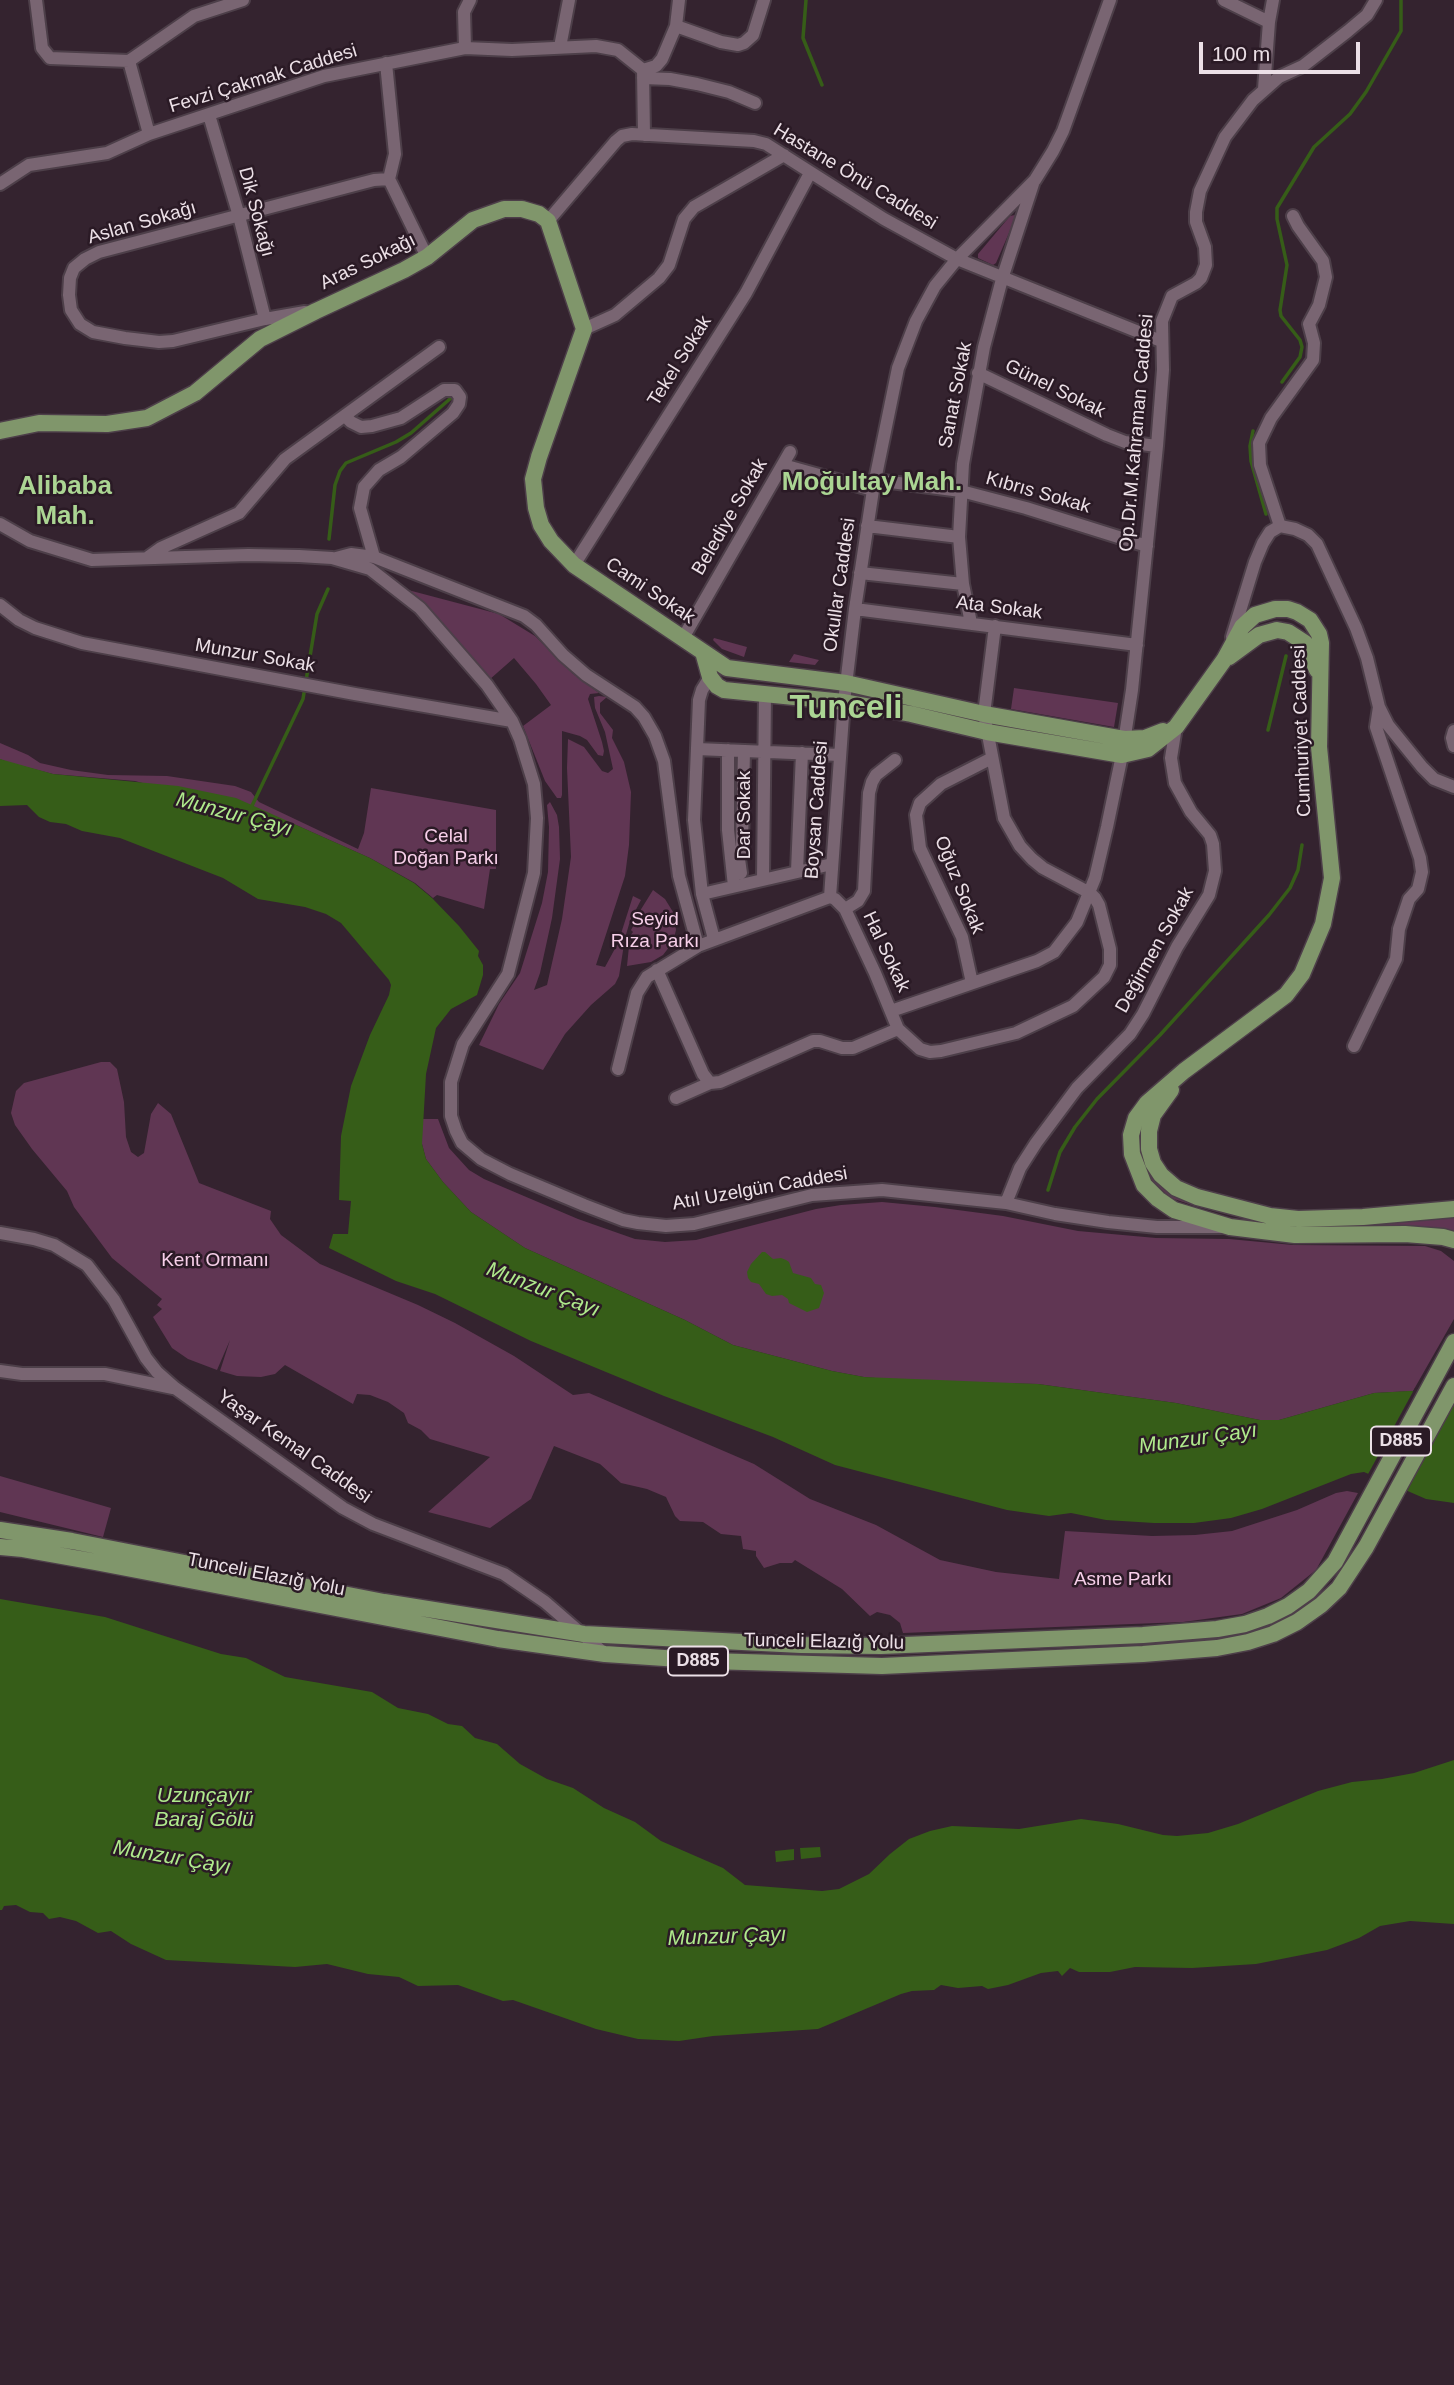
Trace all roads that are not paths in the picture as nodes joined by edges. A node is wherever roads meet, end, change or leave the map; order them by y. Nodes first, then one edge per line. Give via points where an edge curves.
1 (36, 0) edge
2 (243, 0) edge
3 (470, 0) edge
4 (569, 0) edge
5 (679, 0) edge
6 (764, 0) edge
7 (1110, 0) edge
8 (1224, 0) edge
9 (1273, 0) edge
10 (1376, 0) edge
11 (1269, 22) junction
12 (676, 26) junction
13 (560, 47) junction
14 (465, 48) junction
15 (129, 61) junction
16 (386, 63) junction
17 (643, 74) junction
18 (1264, 89) junction
19 (755, 103) dead end
20 (209, 115) junction
21 (149, 134) junction
22 (644, 135) junction
23 (784, 155) junction
24 (810, 173) junction
25 (389, 178) junction
26 (1034, 180) junction
27 (0, 184) edge
28 (239, 216) junction
29 (1293, 216) dead end
30 (548, 221) junction
31 (428, 257) junction
32 (957, 259) junction
33 (1002, 279) junction
34 (316, 311) junction
35 (265, 319) junction
36 (584, 329) junction
37 (1161, 341) junction
38 (439, 347) dead end
39 (978, 373) junction
40 (345, 416) junction
41 (0, 431) edge
42 (1157, 446) junction
43 (790, 452) dead end
44 (783, 466) junction
45 (874, 485) junction
46 (961, 491) junction
47 (0, 524) edge
48 (867, 526) junction
49 (1280, 526) junction
50 (958, 537) junction
51 (1147, 546) junction
52 (373, 557) junction
53 (146, 558) junction
54 (332, 558) junction
55 (574, 565) junction
56 (860, 573) junction
57 (963, 584) junction
58 (0, 605) edge
59 (855, 608) junction
60 (971, 624) junction
61 (995, 626) junction
62 (683, 638) junction
63 (1137, 645) junction
64 (703, 652) junction
65 (1224, 660) junction
66 (710, 677) junction
67 (1320, 679) junction
68 (846, 683) junction
69 (765, 694) junction
70 (844, 702) junction
71 (1380, 707) junction
72 (984, 713) junction
73 (512, 721) junction
74 (1176, 727) junction
75 (1454, 731) edge
76 (986, 732) junction
77 (1454, 746) edge
78 (1123, 747) junction
79 (697, 749) junction
80 (728, 750) junction
81 (744, 751) junction
82 (764, 752) junction
83 (802, 753) junction
84 (840, 755) junction
85 (992, 758) junction
86 (895, 760) dead end
87 (1454, 786) edge
88 (832, 864) junction
89 (797, 871) junction
90 (763, 878) junction
91 (738, 885) junction
92 (1090, 893) junction
93 (702, 894) junction
94 (830, 897) junction
95 (845, 909) junction
96 (714, 939) junction
97 (698, 946) junction
98 (657, 970) junction
99 (972, 984) junction
100 (891, 1011) junction
101 (898, 1029) junction
102 (1354, 1046) dead end
103 (618, 1069) dead end
104 (1184, 1071) junction
105 (710, 1083) junction
106 (676, 1098) dead end
107 (1006, 1203) junction
108 (1454, 1209) edge
109 (1230, 1227) junction
110 (0, 1233) edge
111 (1454, 1240) edge
112 (1454, 1343) edge
113 (0, 1371) edge
114 (1454, 1386) edge
115 (175, 1388) junction
116 (0, 1530) edge
117 (0, 1547) edge
118 (584, 1634) junction
119 (605, 1654) junction

1 - 15 street via 42,48 50,58
2 - 15 street via 194,16
3 - 14 street via 464,12
4 - 13 street
5 - 12 street
6 - 12 street via 753,35 738,45
7 - 26 street via 1063,131
8 - 11 street
9 - 11 street
10 - 18 street, Op.Dr.M.Kahraman Caddesi via 1367,15 1314,58
11 - 18 street
12 - 17 street via 662,59
13 - 14 street, Fevzi Çakmak Caddesi
13 - 17 street, Fevzi Çakmak Caddesi via 612,48 623,52
14 - 16 street, Fevzi Çakmak Caddesi
15 - 21 street
16 - 20 street, Fevzi Çakmak Caddesi via 324,76
16 - 25 street via 395,154
17 - 19 street via 697,83
17 - 22 street
18 - 37 street, Op.Dr.M.Kahraman Caddesi via 1232,125 1206,176 1196,212 1207,256 1205,271 1196,283 1172,296 1162,321
20 - 21 street, Fevzi Çakmak Caddesi
20 - 28 street, Dik Sokağı
21 - 27 street, Fevzi Çakmak Caddesi via 107,153 29,165
22 - 23 street, Hastane Önü Caddesi via 754,141
22 - 30 street, Hastane Önü Caddesi via 622,136 616,141
23 - 24 street, Hastane Önü Caddesi
23 - 36 street via 689,211 669,265 659,278 615,315
24 - 32 street, Hastane Önü Caddesi
24 - 55 street, Tekel Sokak via 746,293
25 - 28 street, Aslan Sokağı
25 - 31 street
26 - 32 street, Okullar Caddesi
26 - 33 street, Sanat Sokak
28 - 35 street, Dik Sokağı
28 - 35 street, Aslan Sokağı via 85,259 70,278 71,310 80,324 93,332 159,342
29 - 49 street via 1323,261 1326,277 1310,324 1313,360 1271,418 1259,443 1260,465
30 - 31 main road, Aras Sokağı via 522,209 489,213 473,220
30 - 36 main road
31 - 34 main road, Aras Sokağı
32 - 33 street, Hastane Önü Caddesi
32 - 45 street, Okullar Caddesi via 925,302 906,343
33 - 37 street, Hastane Önü Caddesi
33 - 39 street, Sanat Sokak
34 - 35 street, Aslan Sokağı
34 - 41 main road, Aras Sokağı via 260,339 195,393 146,418 107,424 39,423
36 - 55 main road, Cami Sokak via 533,479 541,525
37 - 42 street, Op.Dr.M.Kahraman Caddesi
38 - 40 street
39 - 42 street, Günel Sokak via 1107,435
39 - 46 street, Sanat Sokak
40 - 52 street via 361,427 372,426 401,418 443,390 455,390 460,397 453,413 364,487 360,508
40 - 53 street via 285,459 239,513
42 - 51 street, Op.Dr.M.Kahraman Caddesi
43 - 44 street, Belediye Sokak
44 - 45 street, Kıbrıs Sokak
44 - 62 street, Belediye Sokak
45 - 46 street, Kıbrıs Sokak
45 - 48 street, Okullar Caddesi
46 - 50 street, Sanat Sokak
46 - 51 street, Kıbrıs Sokak
47 - 53 street via 30,541 92,560
48 - 50 street
48 - 56 street, Okullar Caddesi
49 - 65 street via 1263,542
49 - 71 street via 1308,535 1317,544 1356,628
50 - 57 street, Sanat Sokak
51 - 63 street, Op.Dr.M.Kahraman Caddesi
52 - 54 street via 351,554
52 - 97 street via 524,616 586,675 644,717 664,761 679,876
53 - 54 street
54 - 73 street, Atıl Uzelgün Caddesi via 370,569 420,608
55 - 62 main road, Cami Sokak
56 - 57 street
56 - 59 street, Okullar Caddesi
57 - 60 street, Sanat Sokak
58 - 73 street, Munzur Sokak via 35,628 82,643
59 - 60 street, Ata Sokak
59 - 68 street, Okullar Caddesi
60 - 61 street, Ata Sokak
61 - 63 street, Ata Sokak
61 - 72 street
62 - 64 main road, Cami Sokak
63 - 78 street, Op.Dr.M.Kahraman Caddesi
64 - 66 main road
64 - 68 main road, Cami Sokak via 740,671
65 - 67 main road via 1259,635 1288,632 1310,650
65 - 67 main road, Cumhuriyet Caddesi via 1248,620 1264,611 1288,609 1310,620 1319,634
65 - 74 main road, Cumhuriyet Caddesi
66 - 69 main road, Cumhuriyet Caddesi via 724,690
66 - 79 street via 699,700
67 - 104 main road, Cumhuriyet Caddesi via 1319,747 1332,878 1323,923 1302,974 1286,995
68 - 70 street, Boysan Caddesi
68 - 72 main road, Cami Sokak
69 - 70 main road, Cumhuriyet Caddesi
69 - 82 street, Dar Sokak
70 - 76 main road, Cumhuriyet Caddesi
70 - 84 street, Boysan Caddesi
71 - 87 street via 1388,725 1422,767 1434,779
71 - 102 street via 1376,727 1422,872 1399,929 1396,959
72 - 76 street
72 - 78 main road, Cami Sokak
73 - 107 street, Atıl Uzelgün Caddesi via 534,784 534,873 508,974 463,1044 451,1082 451,1116 470,1151 510,1174 638,1223 694,1224 812,1195 863,1191
74 - 78 main road, Cumhuriyet Caddesi via 1148,749
74 - 107 street, Değirmen Sokak via 1171,758 1175,783 1213,844 1215,871 1209,895 1130,1034 1077,1088 1036,1143 1020,1167
75 - 77 street
76 - 78 main road, Cumhuriyet Caddesi
76 - 85 street
78 - 92 street, Op.Dr.M.Kahraman Caddesi
79 - 80 street
79 - 93 street via 694,820
80 - 81 street
80 - 91 street via 728,830
81 - 82 street
81 - 91 street
82 - 83 street
82 - 90 street, Dar Sokak
83 - 84 street
83 - 89 street
84 - 88 street, Boysan Caddesi
85 - 92 street via 1004,818 1020,846 1043,868
85 - 99 street, Oğuz Sokak via 941,784 920,803 916,815 920,848 962,937
86 - 95 street via 872,782 864,891
88 - 89 street
88 - 94 street, Boysan Caddesi
89 - 90 street
90 - 91 street
91 - 93 street
92 - 99 street, Op.Dr.M.Kahraman Caddesi via 1077,922 1054,952
92 - 101 street via 1099,905 1110,965 1104,977 1073,1006 1016,1033 941,1051 920,1049
93 - 96 street
94 - 95 street, Hal Sokak
94 - 96 street
95 - 100 street, Hal Sokak
96 - 97 street
97 - 98 street
98 - 103 street via 636,993
98 - 105 street
99 - 100 street, Op.Dr.M.Kahraman Caddesi
100 - 101 street, Hal Sokak
101 - 105 street via 853,1048 813,1041
104 - 108 main road via 1153,1115 1149,1131 1153,1163 1176,1188 1220,1205 1298,1219
104 - 109 main road, Cumhuriyet Caddesi via 1136,1118 1132,1154 1144,1185 1158,1199 1174,1210
105 - 106 street
107 - 109 street, Atıl Uzelgün Caddesi via 1157,1227
109 - 111 main road, Cumhuriyet Caddesi via 1295,1235 1405,1234
110 - 115 street, Yaşar Kemal Caddesi via 54,1245 88,1265 114,1300 146,1359
112 - 118 main road, Tunceli Elazığ Yolu / D885 via 1350,1539 1324,1576 1288,1606 1245,1624 1143,1635 881,1646
113 - 115 street via 105,1374
114 - 119 main road, Tunceli Elazığ Yolu / D885 via 1339,1588 1297,1622 1248,1642 1143,1654 882,1666
115 - 118 street, Yaşar Kemal Caddesi via 343,1508 504,1574
116 - 118 main road, Tunceli Elazığ Yolu / D885 via 384,1602
117 - 119 main road, Tunceli Elazığ Yolu / D885 via 525,1644
118 - 119 street, Yaşar Kemal Caddesi

